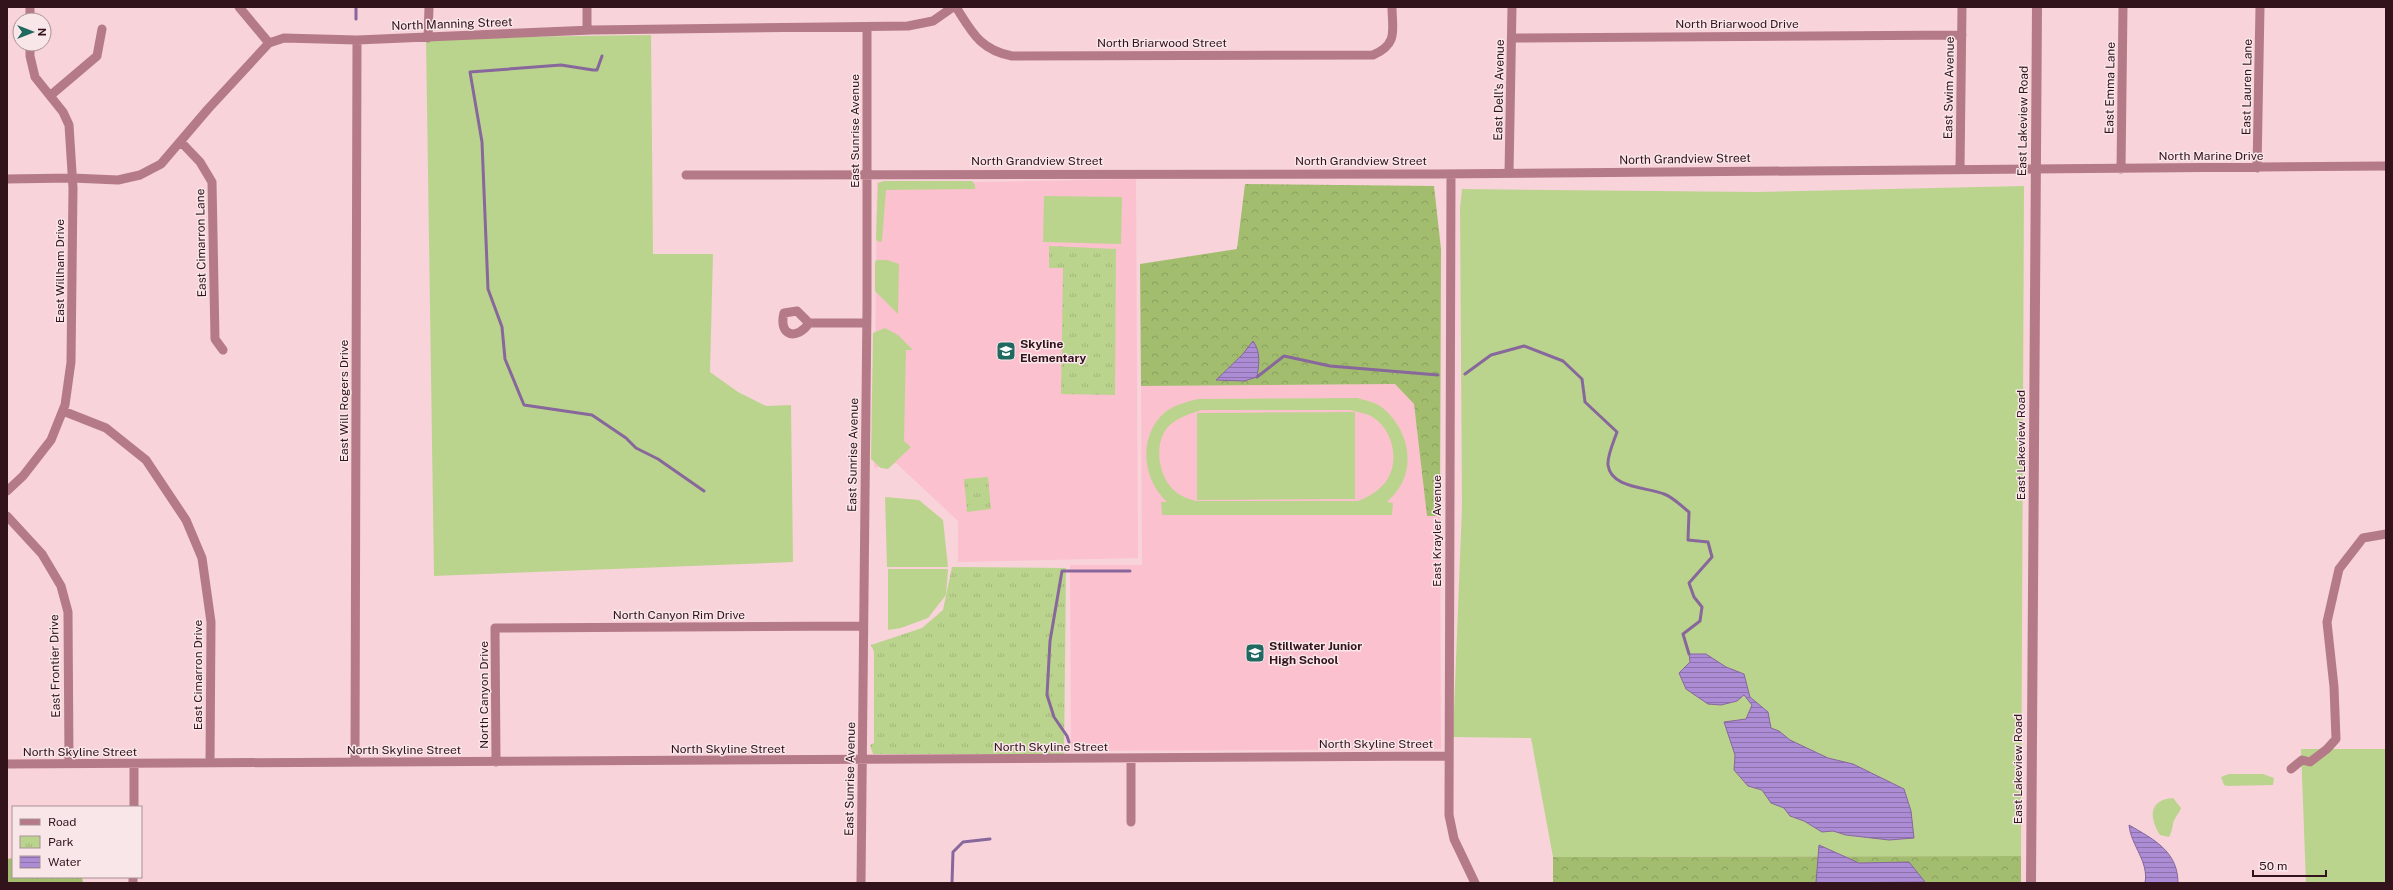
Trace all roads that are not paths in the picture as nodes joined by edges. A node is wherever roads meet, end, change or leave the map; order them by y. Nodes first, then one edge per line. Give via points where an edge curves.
1 (239, 7) edge
2 (429, 7) edge
3 (587, 7) edge
4 (952, 7) edge
5 (956, 7) edge
6 (1392, 7) edge
7 (1512, 7) edge
8 (1962, 7) edge
9 (2038, 7) edge
10 (2123, 7) edge
11 (2260, 7) edge
12 (867, 28) junction
13 (102, 29) dead end
14 (587, 30) junction
15 (1962, 35) junction
16 (428, 38) junction
17 (1512, 38) junction
18 (357, 40) junction
19 (269, 43) junction
20 (30, 52) edge
21 (51, 95) junction
22 (181, 142) junction
23 (2386, 166) edge
24 (2257, 168) junction
25 (1960, 169) junction
26 (2121, 169) junction
27 (2035, 170) junction
28 (1510, 173) junction
29 (868, 174) junction
30 (1451, 174) junction
31 (686, 175) dead end
32 (72, 178) junction
33 (7, 179) edge
34 (809, 323) dead end
35 (867, 323) junction
36 (223, 350) dead end
37 (63, 411) junction
38 (7, 491) edge
39 (7, 516) edge
40 (2386, 534) edge
41 (863, 626) junction
42 (496, 628) joint
43 (1448, 756) junction
44 (1131, 758) junction
45 (862, 760) junction
46 (355, 761) junction
47 (496, 762) junction
48 (69, 763) junction
49 (210, 763) junction
50 (7, 764) edge
51 (134, 764) junction
52 (2291, 769) dead end
53 (134, 806) edge
54 (1131, 822) dead end
55 (861, 883) edge
56 (1475, 883) edge
57 (2031, 883) edge

1 - 19 street
2 - 16 street
3 - 14 street
4 - 12 street, North Manning Street via 933,21 908,26
5 - 6 street, North Briarwood Street via 980,42 996,53 1012,56 1373,55 1387,46 1393,38
7 - 17 street, East Dell's Avenue
8 - 15 street, East Swim Avenue
9 - 27 street, East Lakeview Road
10 - 26 street, East Emma Lane
11 - 24 street, East Lauren Lane
12 - 14 street, North Manning Street
12 - 29 street, East Sunrise Avenue
13 - 21 street via 97,56
14 - 16 street, North Manning Street
15 - 17 street, North Briarwood Drive
15 - 25 street, East Swim Avenue
16 - 18 street, North Manning Street
17 - 28 street, East Dell's Avenue
18 - 19 street, North Manning Street via 297,37
18 - 46 street, East Will Rogers Drive
19 - 22 street
20 - 21 street, East Willham Drive via 35,77
21 - 32 street, East Willham Drive via 69,125
22 - 32 street via 161,164 140,175 118,180
22 - 36 street, East Cimarron Lane via 200,162 212,182 214,339
23 - 24 street, North Marine Drive
24 - 26 street, North Marine Drive
25 - 27 street, North Grandview Street
25 - 28 street, North Grandview Street
26 - 27 street, North Marine Drive
27 - 57 street, East Lakeview Road
28 - 30 street, North Grandview Street
29 - 30 street, North Grandview Street
29 - 31 street, North Grandview Street
29 - 35 street, East Sunrise Avenue
30 - 43 street, East Krayler Avenue
32 - 33 street
32 - 37 street, East Willham Drive via 71,362
34 - 35 street
35 - 41 street, East Sunrise Avenue
37 - 38 street, East Willham Drive via 51,440 23,476
37 - 49 street, East Cimarron Drive via 106,428 146,460 186,520 202,558 212,622
39 - 48 street, East Frontier Drive via 42,554 62,589 68,612
40 - 52 street via 2363,538 2339,569 2327,622 2336,738 2310,762 2302,760
41 - 42 street, North Canyon Rim Drive
41 - 45 street, East Sunrise Avenue
42 - 47 street, North Canyon Drive
43 - 44 street, North Skyline Street
43 - 56 street, East Krayler Avenue via 1449,815 1454,839
44 - 45 street, North Skyline Street
44 - 54 street
45 - 47 street, North Skyline Street
45 - 55 street, East Sunrise Avenue
46 - 47 street, North Skyline Street
46 - 49 street, North Skyline Street
48 - 50 street, North Skyline Street
48 - 51 street, North Skyline Street
49 - 51 street, North Skyline Street
51 - 53 street

